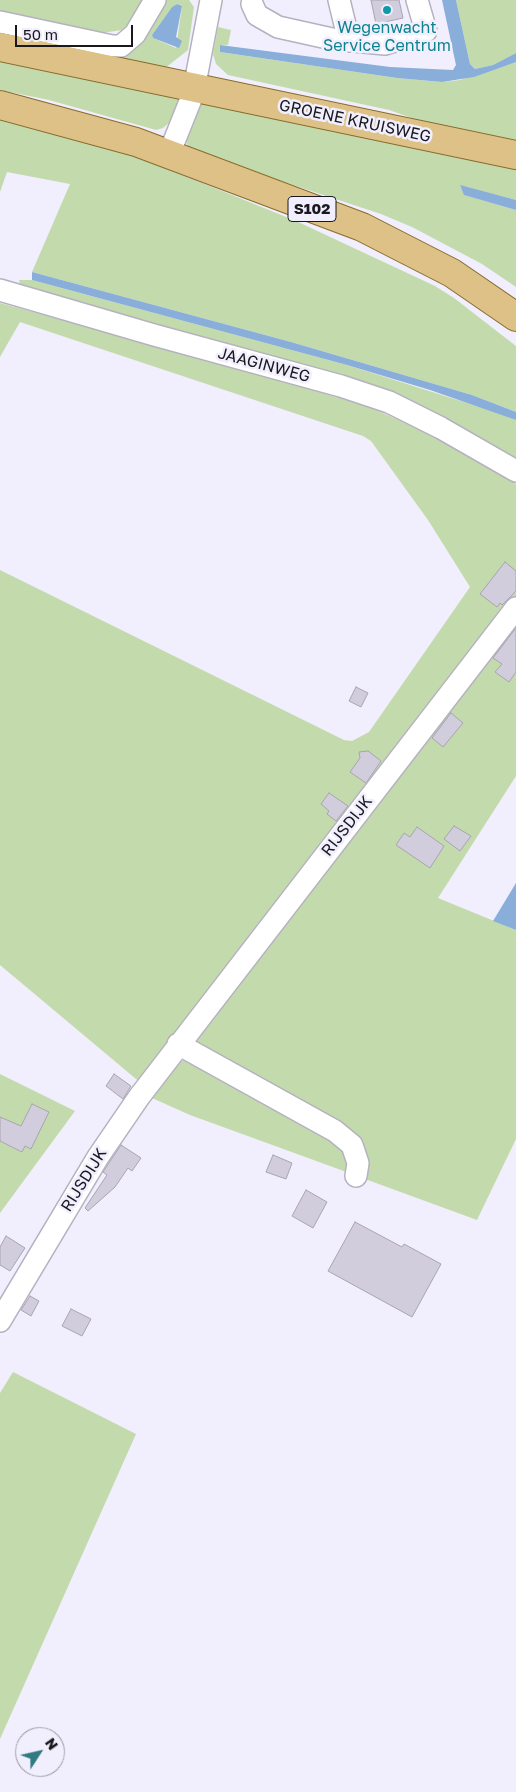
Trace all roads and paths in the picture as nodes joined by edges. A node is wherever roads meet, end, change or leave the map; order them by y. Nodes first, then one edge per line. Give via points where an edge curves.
1 (154, 0) edge
2 (211, 0) edge
3 (340, 0) edge
4 (417, 0) edge
5 (248, 1) edge
6 (0, 22) edge
7 (349, 41) junction
8 (0, 47) edge
9 (194, 87) junction
10 (0, 105) edge
11 (169, 154) junction
12 (516, 155) edge
13 (0, 290) edge
14 (516, 317) edge
15 (516, 471) edge
16 (516, 608) edge
17 (178, 1044) junction
18 (356, 1176) dead end
19 (0, 1321) edge

1 - 6 street via 135,34 121,46
2 - 9 street
3 - 7 street
4 - 7 street via 426,31 385,44
5 - 7 street via 257,15 278,27
8 - 9 main road, GROENE KRUISWEG
9 - 11 street
9 - 12 main road, GROENE KRUISWEG
10 - 11 main road, S102
11 - 14 main road, S102 via 362,227 452,272
13 - 15 street, JAAGINWEG via 389,402
16 - 17 street, RIJSDIJK
17 - 18 street via 335,1131 352,1146 358,1163
17 - 19 street, RIJSDIJK via 98,1157

